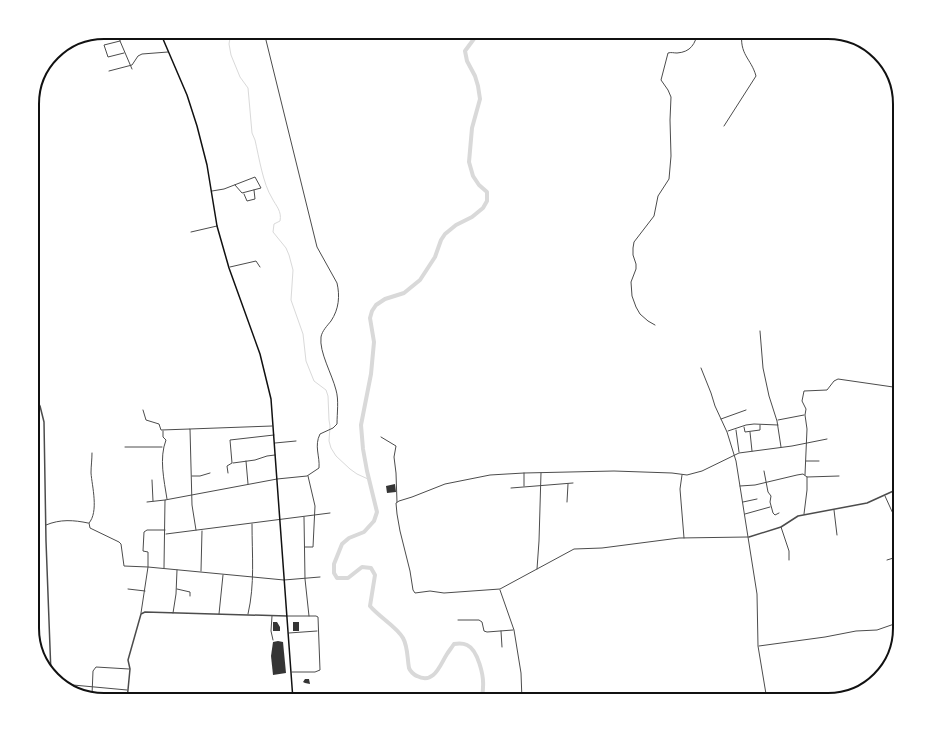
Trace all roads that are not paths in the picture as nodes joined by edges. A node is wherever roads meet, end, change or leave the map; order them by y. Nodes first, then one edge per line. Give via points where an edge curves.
1 (163, 39) edge
2 (266, 39) edge
3 (696, 39) edge
4 (742, 39) edge
5 (120, 40) joint
6 (168, 52) junction
7 (124, 53) junction
8 (132, 65) junction
9 (132, 69) dead end
10 (109, 71) dead end
11 (724, 126) dead end
12 (235, 185) junction
13 (254, 190) junction
14 (212, 191) junction
15 (244, 193) junction
16 (217, 226) junction
17 (191, 232) dead end
18 (260, 267) dead end
19 (229, 268) junction
20 (655, 325) dead end
21 (760, 331) dead end
22 (701, 368) dead end
23 (893, 387) edge
24 (39, 404) edge
25 (143, 410) dead end
26 (746, 410) dead end
27 (805, 416) junction
28 (721, 419) junction
29 (778, 420) junction
30 (760, 424) junction
31 (778, 425) junction
32 (273, 426) junction
33 (744, 426) junction
34 (190, 429) junction
35 (736, 429) junction
36 (162, 430) junction
37 (727, 432) junction
38 (750, 432) junction
39 (274, 435) junction
40 (381, 437) dead end
41 (827, 439) dead end
42 (296, 441) dead end
43 (275, 443) junction
44 (806, 444) junction
45 (125, 447) dead end
46 (163, 447) junction
47 (781, 448) junction
48 (752, 451) junction
49 (92, 453) dead end
50 (739, 453) junction
51 (276, 455) junction
52 (734, 456) junction
53 (806, 460) junction
54 (246, 461) junction
55 (819, 461) dead end
56 (232, 463) junction
57 (764, 471) dead end
58 (524, 472) junction
59 (542, 472) junction
60 (210, 473) dead end
61 (228, 473) dead end
62 (682, 475) junction
63 (191, 476) junction
64 (307, 476) junction
65 (806, 476) junction
66 (839, 476) dead end
67 (277, 479) junction
68 (152, 480) dead end
69 (568, 483) junction
70 (574, 483) dead end
71 (766, 483) junction
72 (248, 485) junction
73 (540, 486) junction
74 (740, 486) junction
75 (524, 487) junction
76 (511, 488) dead end
77 (893, 492) edge
78 (192, 495) junction
79 (885, 496) junction
80 (757, 499) dead end
81 (166, 500) junction
82 (153, 501) junction
83 (147, 502) dead end
84 (397, 502) junction
85 (567, 502) dead end
86 (743, 502) junction
87 (771, 507) junction
88 (834, 510) junction
89 (330, 513) dead end
90 (779, 513) dead end
91 (744, 514) junction
92 (804, 514) junction
93 (893, 514) edge
94 (314, 515) junction
95 (304, 517) junction
96 (280, 520) junction
97 (89, 523) junction
98 (252, 523) junction
99 (46, 525) junction
100 (781, 527) junction
101 (165, 530) junction
102 (202, 530) junction
103 (196, 531) junction
104 (165, 534) junction
105 (837, 534) dead end
106 (749, 537) junction
107 (684, 538) junction
108 (305, 547) junction
109 (893, 558) edge
110 (789, 560) dead end
111 (887, 560) dead end
112 (148, 568) junction
113 (164, 568) junction
114 (537, 569) junction
115 (177, 570) junction
116 (201, 572) junction
117 (223, 574) junction
118 (320, 577) dead end
119 (254, 578) junction
120 (306, 579) junction
121 (284, 580) junction
122 (176, 588) junction
123 (128, 589) dead end
124 (500, 589) junction
125 (145, 591) junction
126 (190, 596) dead end
127 (173, 613) junction
128 (141, 614) junction
129 (219, 614) junction
130 (248, 614) junction
131 (272, 615) junction
132 (287, 616) junction
133 (309, 616) junction
134 (458, 620) dead end
135 (893, 624) edge
136 (514, 630) junction
137 (318, 631) junction
138 (501, 631) junction
139 (288, 633) junction
140 (273, 640) dead end
141 (758, 646) junction
142 (502, 647) dead end
143 (50, 663) edge
144 (130, 669) junction
145 (291, 672) junction
146 (72, 684) edge
147 (93, 686) junction
148 (128, 690) junction
149 (92, 692) edge
150 (128, 693) edge
151 (292, 693) edge
152 (522, 693) edge
153 (766, 693) edge

1 - 6 main road
2 - 64 street via 317,247 337,283 340,296 333,317 321,337 321,346 337,396 336,424 335,427 320,434 317,440 319,468
3 - 20 street via 690,49 668,53 661,80 671,97 669,179 658,196 654,216 634,242 633,248 636,269 631,282 632,296 640,314
4 - 11 street via 742,48 756,76
5 - 7 street
5 - 7 street via 104,45 104,48 108,57
6 - 8 street via 142,54
6 - 14 main road via 187,95 197,126
7 - 8 street
8 - 9 street
8 - 10 street
12 - 13 street via 255,177 261,188
12 - 14 street
12 - 15 street
13 - 15 street
13 - 15 street via 255,198 248,201
14 - 16 main road
16 - 17 street
16 - 19 main road
18 - 19 street via 256,261
19 - 32 main road via 263,363 271,399
21 - 29 street via 763,368
22 - 28 street
23 - 27 street via 835,380 827,390 803,392
24 - 99 street via 44,422
25 - 36 street via 147,420 159,424
26 - 28 street
27 - 29 street
27 - 44 street
28 - 37 street
29 - 31 street
30 - 31 street
30 - 33 street
30 - 38 street via 760,430
31 - 47 street
32 - 34 street
32 - 39 main road
33 - 35 street
33 - 38 street via 745,432
34 - 36 street
34 - 63 street
35 - 37 street
35 - 50 street
36 - 46 street via 166,439
37 - 52 street
38 - 48 street
39 - 43 main road
39 - 56 street via 230,440
40 - 84 street via 396,446 394,457
41 - 44 street
42 - 43 street
43 - 51 main road
44 - 47 street
44 - 53 street
45 - 46 street
46 - 81 street
47 - 48 street
48 - 50 street
49 - 97 street via 94,509
50 - 52 street
51 - 54 street
51 - 67 main road
52 - 62 street via 702,472
52 - 74 street
53 - 55 street
53 - 65 street
54 - 56 street
54 - 72 street
56 - 61 street via 227,466
57 - 71 street
58 - 59 street
58 - 75 street
58 - 84 street via 490,475 444,484
59 - 62 street via 614,471
59 - 73 street
60 - 63 street
62 - 107 street via 680,489
63 - 78 street
64 - 67 street
64 - 94 street via 314,501
65 - 66 street
65 - 71 street via 797,475
65 - 92 street
67 - 72 street
67 - 96 main road
68 - 82 street
69 - 70 street
69 - 73 street
69 - 85 street
71 - 74 street
71 - 87 street via 771,496
72 - 78 street
73 - 75 street
73 - 114 street
74 - 86 street
75 - 76 street
77 - 79 street
78 - 81 street
78 - 103 street
79 - 88 street
79 - 93 street
80 - 86 street
81 - 82 street
81 - 101 street
82 - 83 street
84 - 124 street via 397,514 414,592 418,594 430,591 444,593
86 - 91 street
87 - 90 street via 774,515
87 - 91 street
88 - 92 street
88 - 105 street
89 - 94 street
91 - 106 street
92 - 100 street
94 - 95 street
94 - 108 street via 313,547
95 - 96 street
95 - 108 street
96 - 98 street
96 - 121 main road
97 - 99 street via 61,521
97 - 112 street via 90,528 120,542 124,566
98 - 102 street
98 - 119 street
99 - 143 street
100 - 106 street
100 - 110 street
101 - 104 street
101 - 112 street via 144,532 142,551 148,552
102 - 103 street
102 - 116 street
103 - 104 street
104 - 113 street
106 - 107 street
106 - 141 street via 757,594
107 - 114 street via 574,549
108 - 120 street
109 - 111 street
112 - 113 street
112 - 125 street
113 - 115 street
114 - 124 street
115 - 116 street
115 - 122 street
116 - 117 street
117 - 119 street
117 - 129 street
118 - 120 street
119 - 121 street
119 - 130 street
120 - 121 street
120 - 133 street
121 - 132 main road
122 - 126 street via 190,592
122 - 127 street
123 - 125 street
124 - 136 street
125 - 128 street
127 - 128 street
127 - 129 street
128 - 144 street via 128,660
129 - 130 street
130 - 131 street
131 - 132 street
131 - 140 street
132 - 133 street
132 - 139 main road
133 - 137 street via 318,616
134 - 138 street via 479,620 485,632
135 - 141 street via 877,630
136 - 138 street
136 - 152 street
137 - 139 street
137 - 145 street via 320,670
138 - 142 street
139 - 145 main road
141 - 153 street
144 - 147 street via 96,667 93,671
144 - 148 street
145 - 151 main road
146 - 147 street
147 - 148 street
147 - 149 street
148 - 150 street

